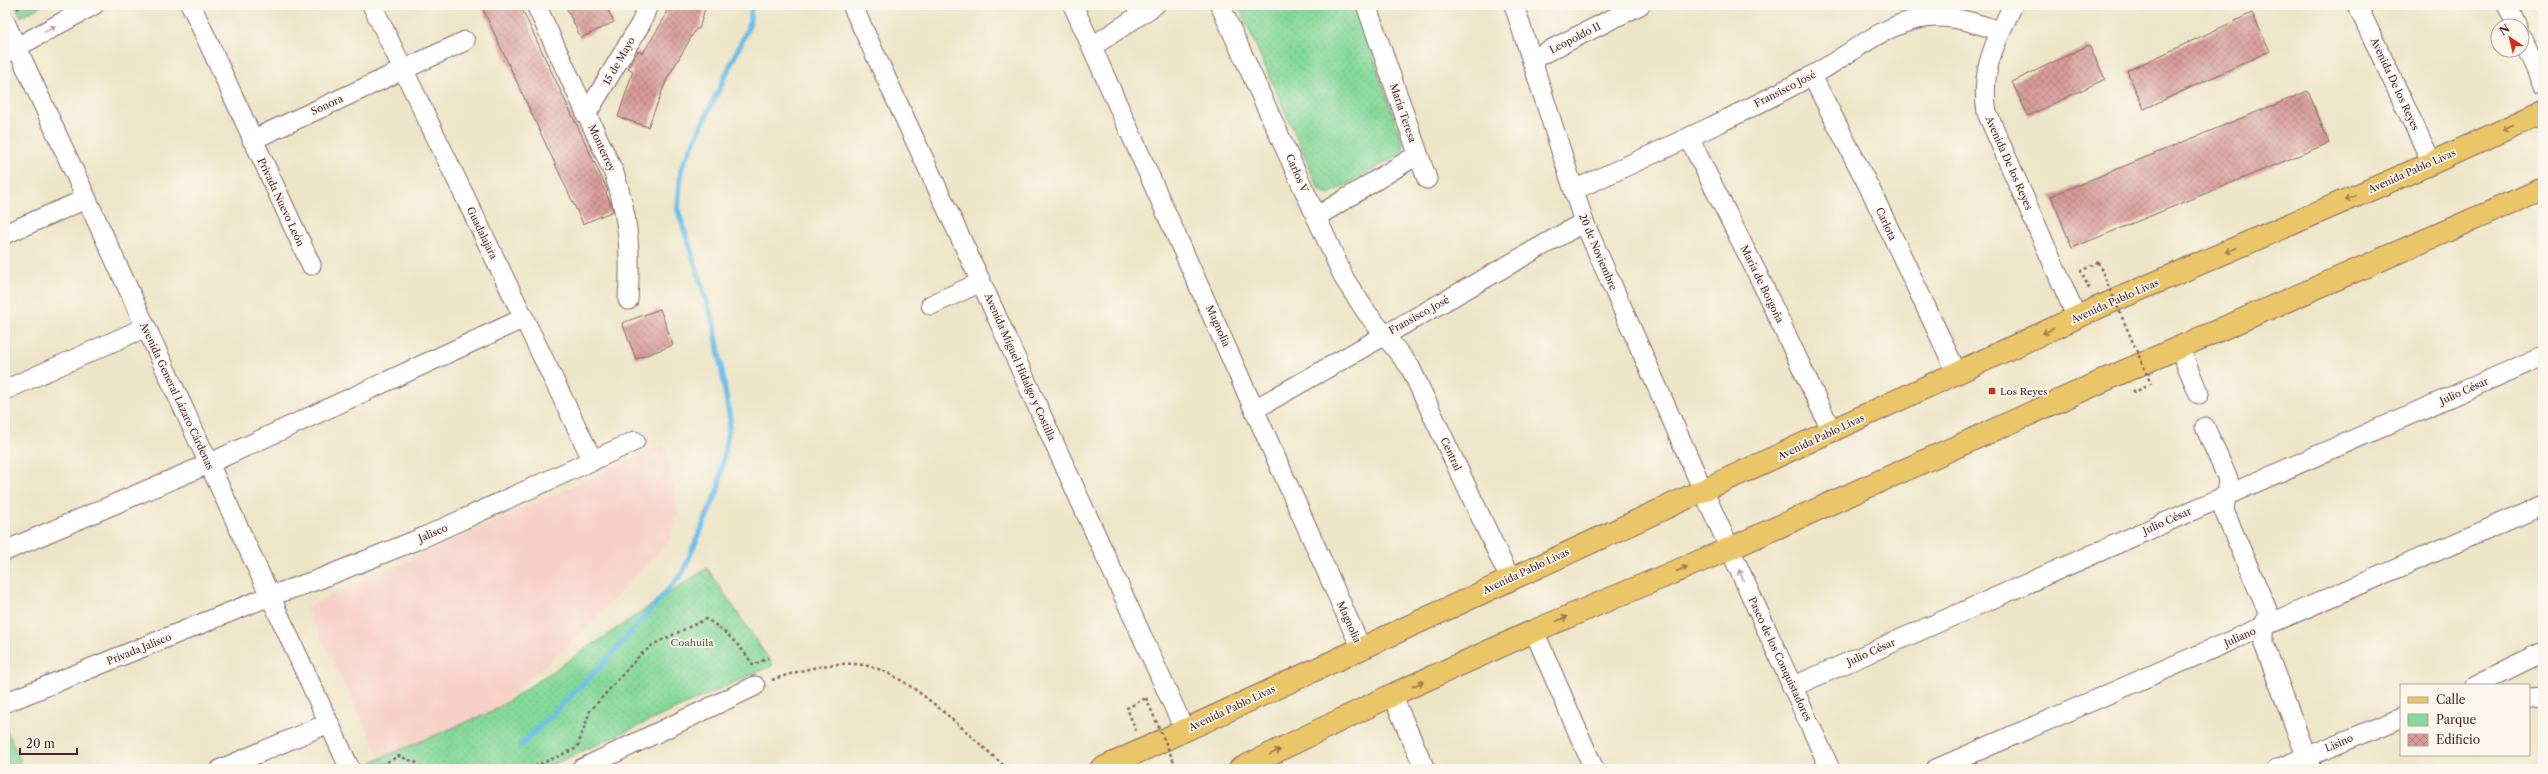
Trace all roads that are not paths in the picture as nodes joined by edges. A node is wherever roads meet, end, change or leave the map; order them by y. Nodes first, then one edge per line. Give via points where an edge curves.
1 (94, 5) edge
2 (191, 5) edge
3 (372, 5) edge
4 (536, 5) edge
5 (648, 5) edge
6 (852, 5) edge
7 (1073, 5) edge
8 (1155, 5) edge
9 (1220, 5) edge
10 (1366, 5) edge
11 (1514, 5) edge
12 (1640, 5) edge
13 (2013, 5) edge
14 (2357, 5) edge
15 (2508, 5) edge
16 (2514, 18) edge
17 (5, 22) edge
18 (2000, 31) junction
19 (465, 41) dead end
20 (1093, 46) junction
21 (10, 50) edge
22 (2530, 56) edge
23 (1532, 59) junction
24 (403, 70) junction
25 (1812, 76) junction
26 (2543, 85) edge
27 (2543, 112) edge
28 (586, 115) junction
29 (1689, 138) junction
30 (252, 140) junction
31 (1417, 155) junction
32 (2432, 163) junction
33 (1427, 179) dead end
34 (2543, 189) edge
35 (1574, 190) junction
36 (86, 199) junction
37 (1316, 217) junction
38 (1584, 222) junction
39 (5, 234) edge
40 (311, 265) dead end
41 (981, 282) junction
42 (628, 300) dead end
43 (931, 305) dead end
44 (524, 318) junction
45 (2077, 318) junction
46 (146, 327) junction
47 (1385, 334) junction
48 (2179, 347) junction
49 (2543, 356) edge
50 (1957, 373) junction
51 (5, 390) edge
52 (2199, 394) dead end
53 (1255, 409) junction
54 (2205, 427) dead end
55 (1832, 432) junction
56 (635, 441) dead end
57 (593, 461) junction
58 (208, 464) junction
59 (1703, 490) junction
60 (2226, 496) junction
61 (2543, 505) edge
62 (1729, 549) junction
63 (5, 551) edge
64 (1510, 579) junction
65 (270, 596) junction
66 (2264, 626) junction
67 (1534, 631) junction
68 (1361, 648) junction
69 (2543, 652) edge
70 (2478, 684) edge
71 (755, 686) road end
72 (1792, 687) junction
73 (1392, 695) junction
74 (2543, 697) edge
75 (2530, 698) edge
76 (8, 702) dead end
77 (2400, 718) edge
78 (330, 722) junction
79 (1185, 731) junction
80 (2309, 762) edge
81 (221, 769) edge
82 (350, 769) edge
83 (581, 769) edge
84 (1101, 769) edge
85 (1240, 769) edge
86 (1425, 769) edge
87 (1594, 769) edge
88 (1830, 769) edge
89 (1936, 769) edge
90 (2277, 769) edge

21 -> 1 street
2 - 30 street, Privada Nuevo León
3 - 24 street, Guadalajara
4 - 28 street, Monterrey
5 - 28 street, 15 de Mayo via 641,23
6 - 41 street, Avenida Miguel Hidalgo y Costilla
7 - 20 street, Magnolia
8 - 20 street
9 - 37 street, Carlos V
10 - 31 street, María Teresa
11 - 23 street, 20 de Noviembre
12 - 23 street, Leopoldo II
13 - 18 street, Avenida De los Reyes
14 - 32 street, Avenida De los Reyes
15 - 16 street
17 - 21 street, Avenida General Lázaro Cárdenas
18 - 25 street, Fransisco José via 1963,19 1938,16 1916,20 1891,29
18 - 45 street, Avenida De los Reyes via 1986,69 1983,92 1987,113
19 - 24 street, Sonora
20 - 53 street, Magnolia
21 - 36 street, Avenida General Lázaro Cárdenas
22 - 26 street
23 - 35 street, 20 de Noviembre
24 - 30 street, Sonora
24 - 44 street, Guadalajara
25 - 29 street, Fransisco José
25 - 50 street, Carlota via 1872,193
27 -> 32 main road, Avenida Pablo Livas
28 - 42 street, Monterrey via 614,173 623,201 629,231 631,262
29 - 35 street, Fransisco José
29 - 55 street, María de Borgoña via 1758,275
30 - 40 street, Privada Nuevo León
31 - 33 street
31 - 37 street, María Teresa
32 -> 45 main road, Avenida Pablo Livas
34 - 48 main road
35 - 38 street, 20 de Noviembre
36 - 39 street
36 - 46 street, Avenida General Lázaro Cárdenas
37 - 47 street, Carlos V via 1345,280
38 - 47 street, Fransisco José
38 - 59 street, 20 de Noviembre
41 - 43 street
41 - 79 street, Avenida Miguel Hidalgo y Costilla
44 - 57 street, Guadalajara
44 - 58 street
45 -> 50 main road, Avenida Pablo Livas
46 - 51 street
46 - 58 street, Avenida General Lázaro Cárdenas
47 - 53 street, Fransisco José
47 - 64 street, Central via 1410,367
48 - 52 street
48 - 62 main road
49 - 60 street, Julio César
50 - 55 main road, Avenida Pablo Livas
53 - 68 street, Magnolia
54 - 60 street via 2228,480
55 - 59 main road, Avenida Pablo Livas
56 - 57 street
57 - 65 street, Jalisco via 424,537
58 - 63 street
58 - 65 street, Avenida General Lázaro Cárdenas
59 - 62 street, 20 de Noviembre
59 - 64 main road, Avenida Pablo Livas
60 - 66 street via 2224,511 2268,612
60 - 72 street, Julio César
61 - 66 street, Juliano
67 -> 62 main road
72 -> 62 street, Paseo de los Conquistadores
64 - 68 main road, Avenida Pablo Livas
65 - 76 street, Privada Jalisco
65 - 78 street, Avenida General Lázaro Cárdenas
66 - 80 street via 2264,644
66 - 89 street, Juliano
73 -> 67 main road
67 - 87 street
68 - 79 main road, Avenida Pablo Livas
69 - 70 street
71 - 83 street
72 - 88 street, Paseo de los Conquistadores
85 -> 73 main road
73 - 86 street
74 - 75 street
77 - 80 street, Lisino
78 - 81 street
78 - 82 street, Avenida General Lázaro Cárdenas
79 - 84 main road, Avenida Pablo Livas
80 - 90 street, Lisino

